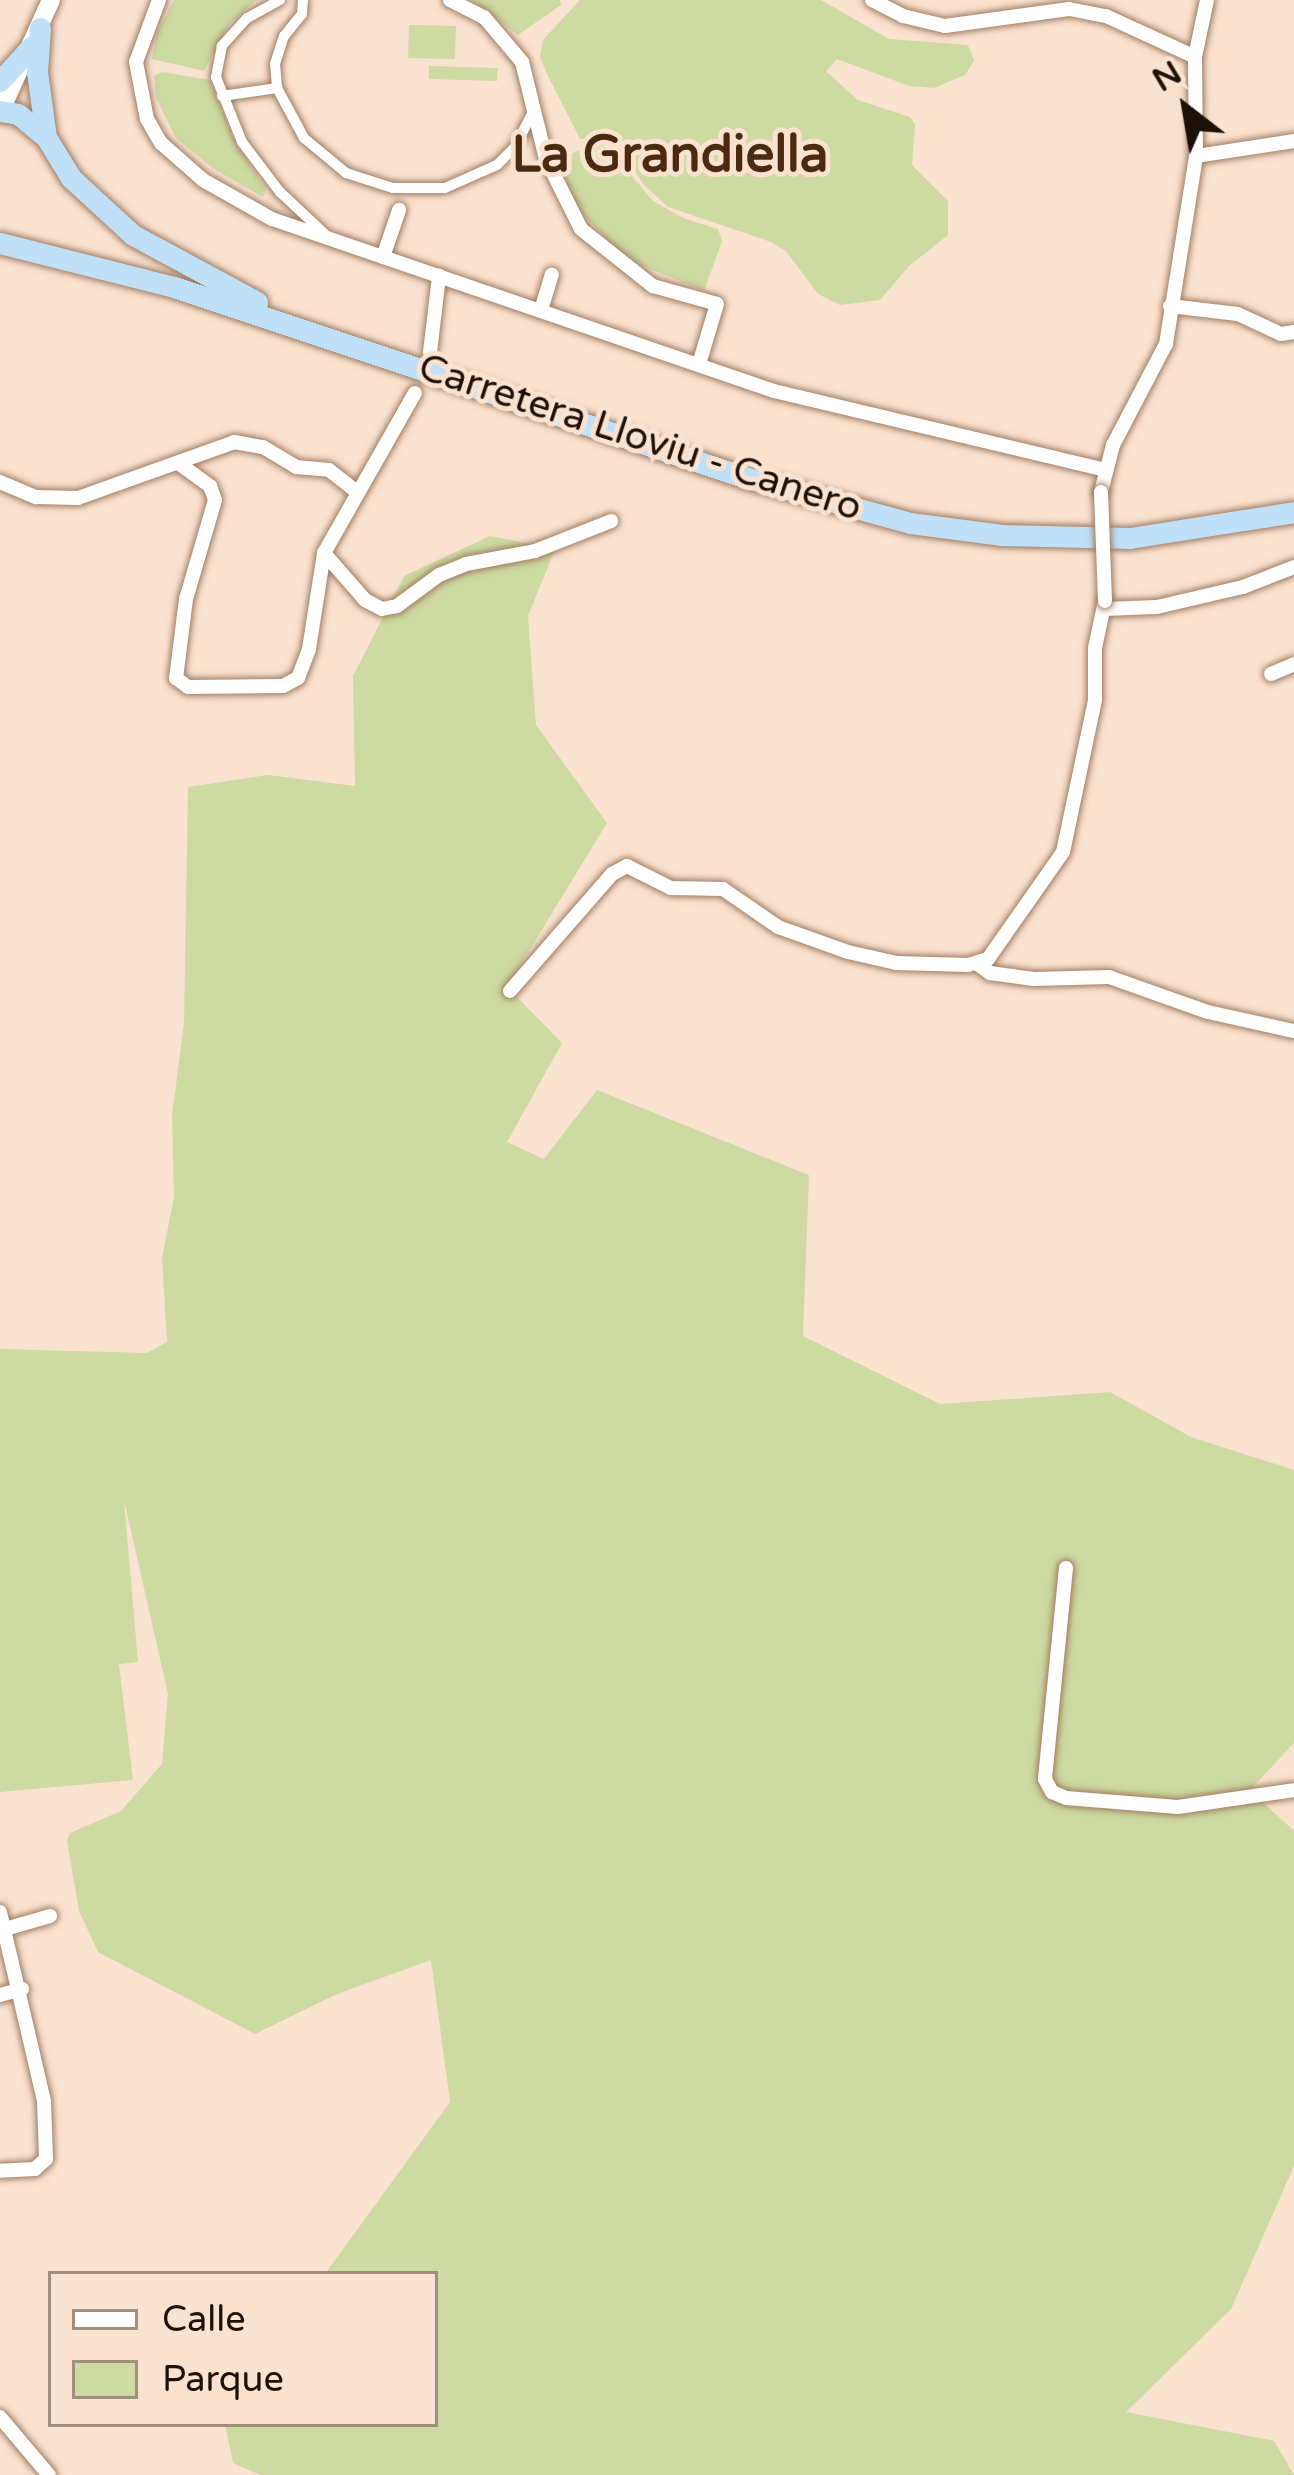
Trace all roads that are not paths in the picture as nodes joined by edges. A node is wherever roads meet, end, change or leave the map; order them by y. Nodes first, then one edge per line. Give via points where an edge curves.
1 (159, 0) edge
2 (280, 0) edge
3 (303, 0) edge
4 (449, 0) edge
5 (872, 0) edge
6 (1207, 0) edge
7 (45, 18) edge
8 (1196, 57) junction
9 (0, 81) edge
10 (278, 88) junction
11 (222, 96) junction
12 (536, 105) junction
13 (0, 111) edge
14 (46, 137) junction
15 (1294, 141) edge
16 (1196, 156) junction
17 (393, 188) junction
18 (399, 210) joint
19 (331, 239) junction
20 (0, 248) edge
21 (383, 257) junction
22 (552, 275) dead end
23 (440, 276) junction
24 (1170, 306) junction
25 (541, 310) junction
26 (1294, 332) edge
27 (430, 352) dead end
28 (379, 354) junction
29 (699, 364) junction
30 (415, 393) dead end
31 (181, 465) junction
32 (1105, 470) junction
33 (0, 482) edge
34 (356, 491) junction
35 (1294, 512) edge
36 (610, 520) dead end
37 (324, 553) junction
38 (1294, 567) edge
39 (1104, 605) junction
40 (1294, 664) edge
41 (1271, 674) dead end
42 (979, 965) junction
43 (510, 991) dead end
44 (1294, 1031) edge
45 (1066, 1568) dead end
46 (1294, 1790) edge
47 (0, 1912) edge
48 (50, 1916) dead end
49 (5, 1929) junction
50 (22, 1989) junction
51 (0, 1995) edge
52 (0, 2170) edge
53 (0, 2417) edge
54 (49, 2475) edge

1 - 19 street via 136,64 143,107 161,143 241,202
2 - 11 street via 247,18 222,46
3 - 10 street via 275,64
4 - 12 street via 484,16 512,46
5 - 8 street via 945,26 1069,9
6 - 8 street
7 - 9 highway
7 - 13 main road
7 - 14 highway via 37,72
8 - 16 street
10 - 11 street
10 - 17 street via 304,138 346,173
11 - 19 street via 242,142
12 - 17 street via 515,147 478,176 446,188
12 - 29 street via 546,159 581,230 653,286 717,304
13 - 14 highway via 18,114
14 - 28 highway via 86,196 133,235 233,292
15 - 16 street
16 - 24 street
17 - 18 street
18 - 21 street
19 - 21 street
20 - 28 highway, Carretera Lloviu - Canero via 70,257
21 - 23 street
22 - 25 street
23 - 25 street
23 - 27 street
24 - 26 street via 1238,314
24 - 32 street via 1166,344
25 - 29 street
28 - 35 highway, Carretera Lloviu - Canero via 747,478 910,523 1130,538
29 - 32 street via 844,411
30 - 34 street
31 - 33 street via 78,498 37,497
31 - 34 street via 206,449 248,444 296,466 329,470
31 - 37 street via 210,486 215,500 186,599 176,678 188,687 284,686 298,678
32 - 39 street, bridge
34 - 37 street
36 - 37 street via 535,551 466,564 382,609
38 - 39 street via 1157,607
39 - 42 street via 1095,700 1063,852
40 - 41 street
42 - 43 street via 896,963 848,952 778,927 724,889 671,888 627,866
42 - 44 street via 1034,979 1109,977
45 - 46 street via 1045,1779 1052,1792 1178,1807
47 - 49 street
48 - 49 street
49 - 50 street
50 - 51 street
50 - 52 street via 44,2101 46,2159 34,2169
53 - 54 street

